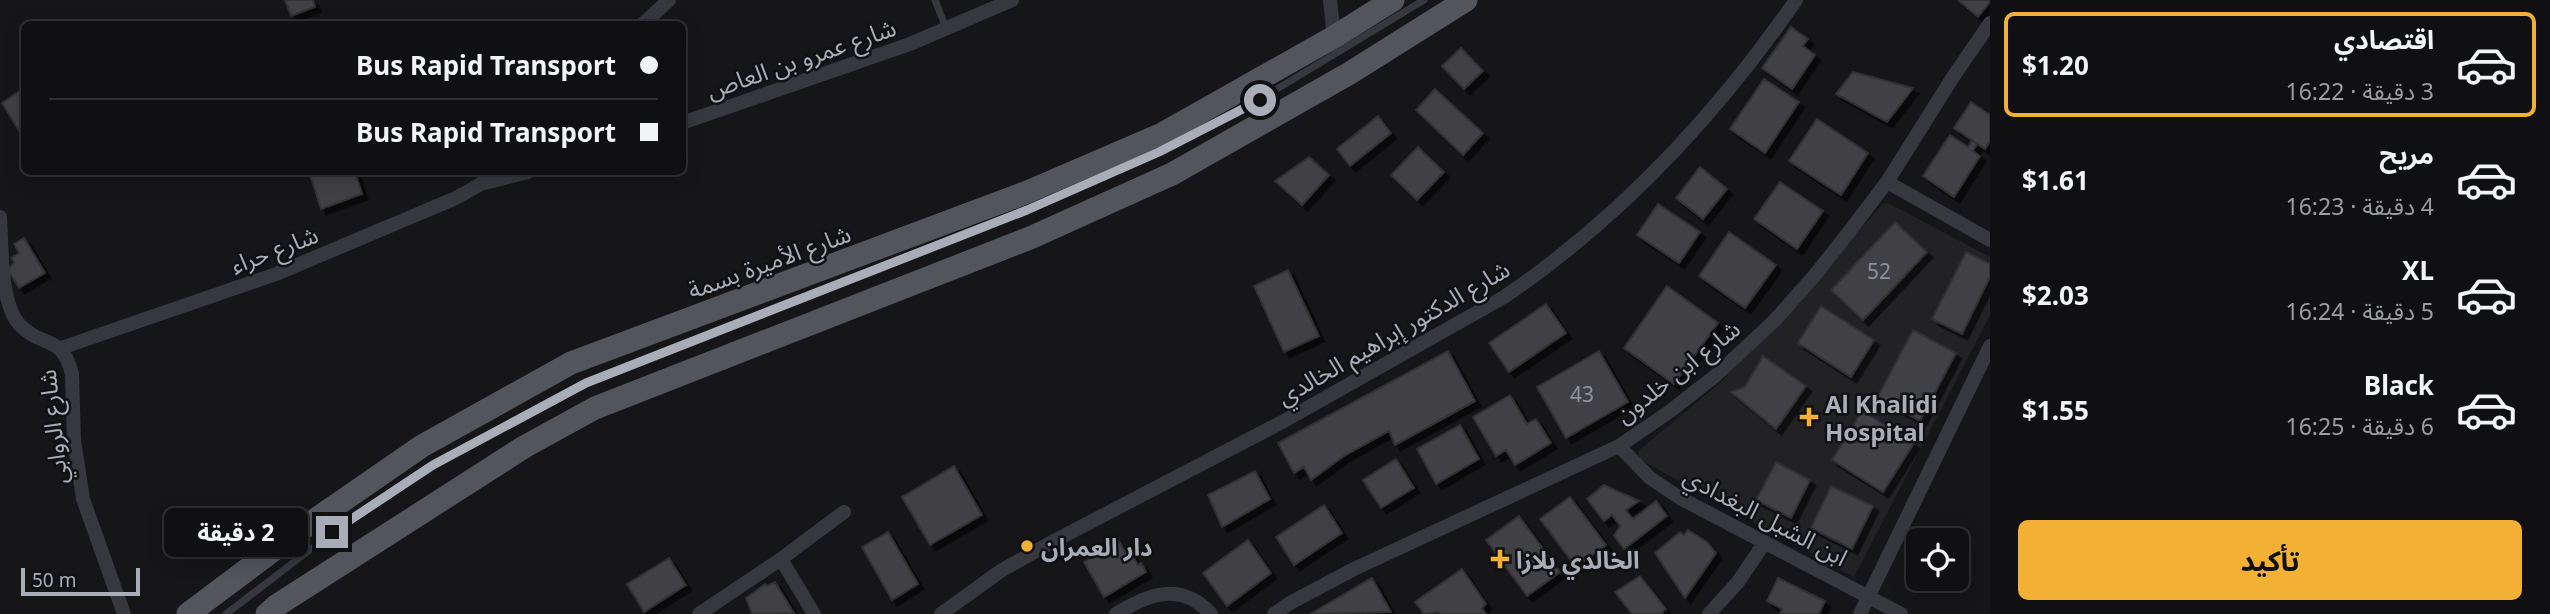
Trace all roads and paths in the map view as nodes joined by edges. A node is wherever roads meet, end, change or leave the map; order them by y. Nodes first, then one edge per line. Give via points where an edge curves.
1 (669, 0) edge
2 (935, 0) edge
3 (1012, 0) edge
4 (1330, 0) edge
5 (1393, 0) edge
6 (1424, 0) edge
7 (1466, 0) edge
8 (1796, 0) edge
9 (646, 21) edge
10 (1990, 23) edge
11 (946, 28) junction
12 (1334, 37) junction
13 (686, 122) edge
14 (491, 175) edge
15 (517, 175) edge
16 (1887, 182) junction
17 (479, 185) junction
18 (0, 217) edge
19 (1990, 240) edge
20 (1990, 346) edge
21 (61, 348) junction
22 (1619, 446) junction
23 (844, 512) dead end
24 (1765, 542) junction
25 (781, 559) junction
26 (1869, 597) junction
27 (124, 614) edge
28 (188, 614) edge
29 (226, 614) edge
30 (267, 614) edge
31 (699, 614) edge
32 (814, 614) edge
33 (941, 614) edge
34 (1116, 614) edge
35 (1211, 614) edge
36 (1274, 614) edge
37 (1709, 614) edge
38 (1860, 614) edge
39 (1901, 614) edge

1 - 9 street
2 - 11 lane
3 - 11 street, شارع عمرو بن العاص
4 - 12 street
5 - 12 main road, شارع الأميرة بسمة
6 - 29 lane via 1239,112 1159,152 1027,210 586,383 421,472 354,516
7 - 30 main road via 1350,73 1172,174 1030,238 595,408 524,447
8 - 33 street, شارع الدكتور إبراهيم الخالدي via 1658,167 1608,217 1538,274 1284,421 1012,564
10 - 16 street, شارع ابن خلدون
11 - 13 street, شارع عمرو بن العاص
12 - 28 main road, شارع الأميرة بسمة via 1162,134 1025,193 571,363 422,446
14 - 17 street, شارع حراء
15 - 17 street
16 - 19 street
16 - 22 street, شارع ابن خلدون via 1774,321 1715,376
17 - 21 street, شارع حراء via 276,274
18 - 21 street, شارع الروابي via 6,300 13,316 27,332
20 - 26 street
21 - 27 street, شارع الروابي via 72,374 74,440 83,499
22 - 24 street, ابن الشبل البغدادي via 1666,489
22 - 36 street, شارع ابن خلدون via 1354,569
23 - 25 street
24 - 26 street, ابن الشبل البغدادي
24 - 37 street
25 - 31 street
25 - 32 street
26 - 38 street
26 - 39 street, ابن الشبل البغدادي
34 - 35 street via 1161,593 1183,596

